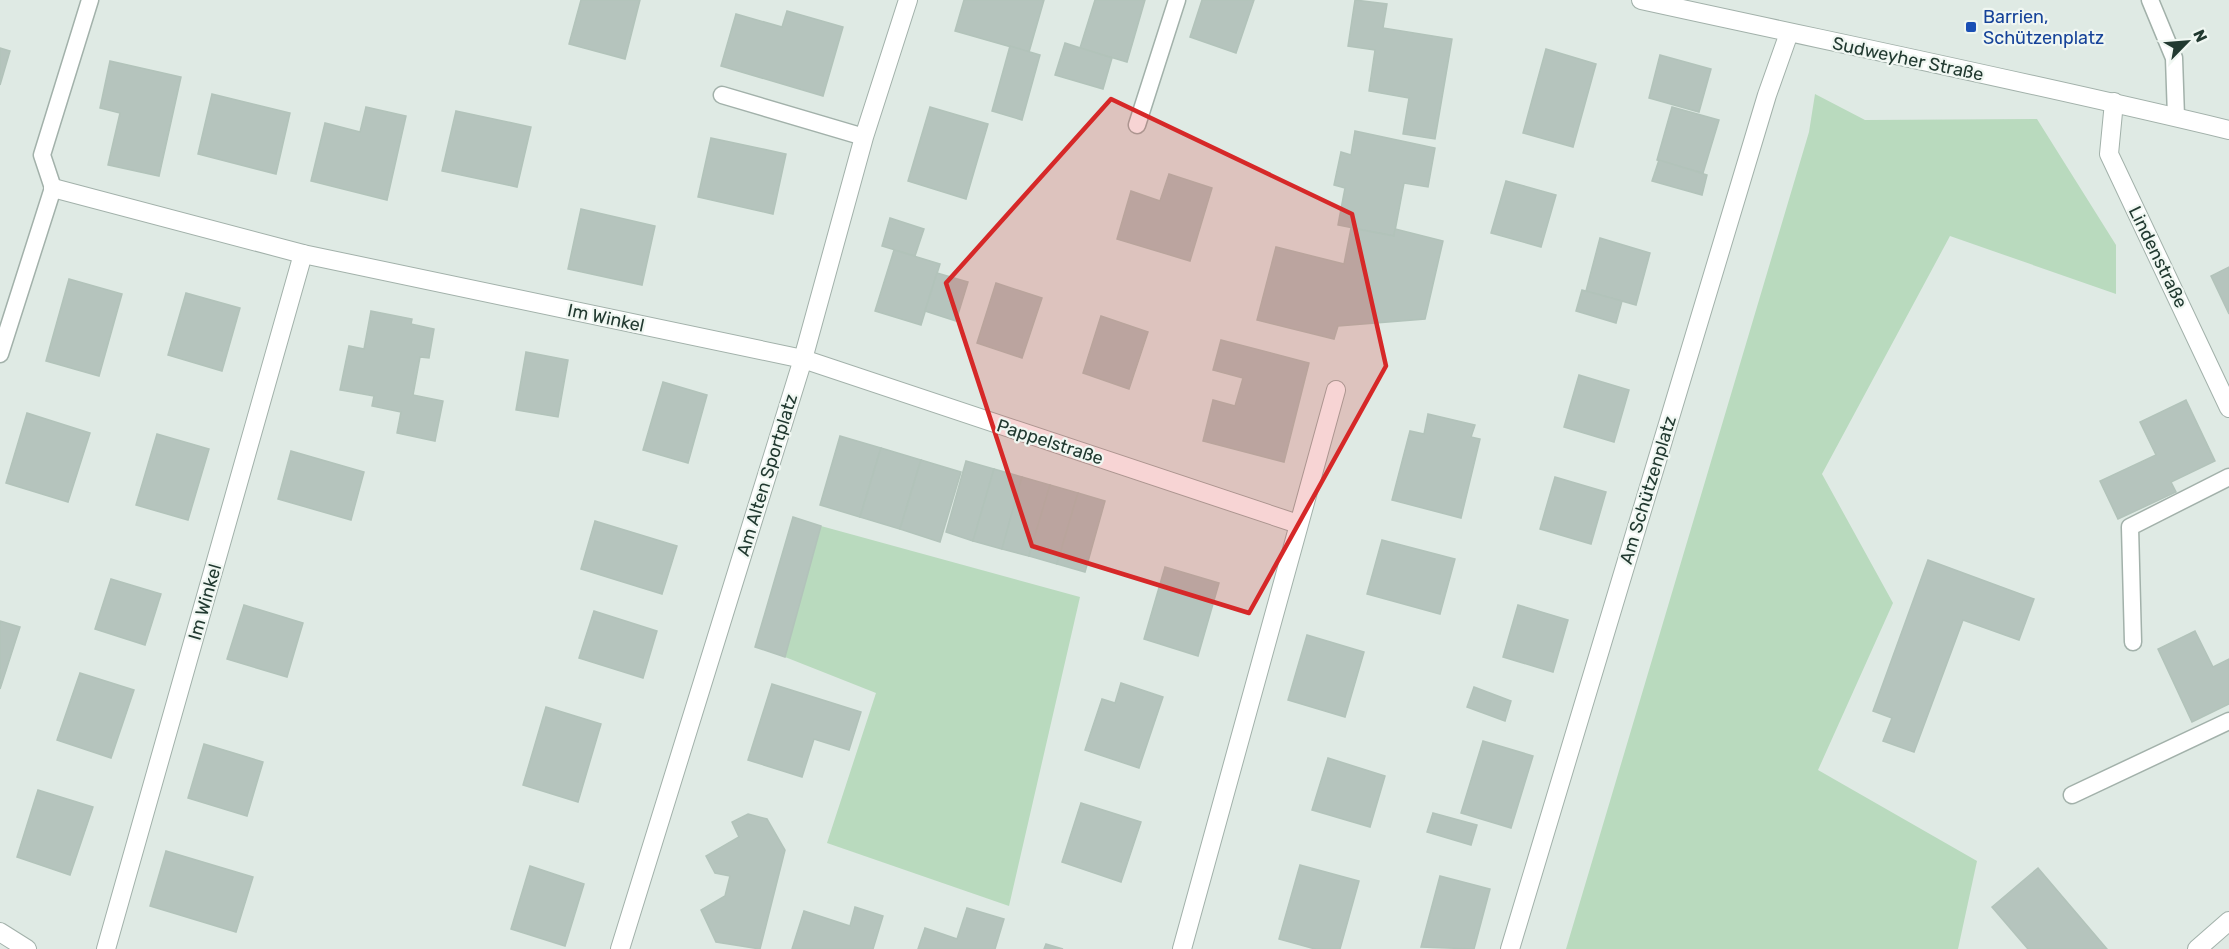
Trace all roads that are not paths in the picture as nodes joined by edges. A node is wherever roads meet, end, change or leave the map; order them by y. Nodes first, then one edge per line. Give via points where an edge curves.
1 (90, 0) edge
2 (908, 0) edge
3 (1177, 0) edge
4 (1641, 0) edge
5 (2150, 0) edge
6 (1789, 33) junction
7 (722, 95) dead end
8 (2115, 102) junction
9 (2176, 117) junction
10 (1137, 125) dead end
11 (2229, 130) edge
12 (864, 137) junction
13 (53, 188) junction
14 (303, 254) junction
15 (0, 354) edge
16 (803, 359) junction
17 (1336, 390) dead end
18 (2229, 408) edge
19 (2229, 477) edge
20 (1298, 524) junction
21 (2133, 642) dead end
22 (2229, 721) edge
23 (2072, 795) dead end
24 (2229, 921) edge
25 (0, 932) edge
26 (27, 949) edge
27 (106, 949) edge
28 (620, 949) edge
29 (1182, 949) edge
30 (1510, 949) edge
31 (2197, 949) edge

1 - 13 lane via 42,155
2 - 12 street, Am Alten Sportplatz
3 - 10 lane
4 - 6 street, Sudweyher Straße
5 - 9 lane via 2174,58
6 - 8 street, Sudweyher Straße
6 - 30 street, Am Schützenplatz
7 - 12 lane
8 - 9 street, Sudweyher Straße
8 - 18 street, Lindenstraße via 2109,154
9 - 11 street, Sudweyher Straße
12 - 16 street, Am Alten Sportplatz
13 - 14 street, Im Winkel
13 - 15 lane
14 - 16 street, Im Winkel
14 - 27 street, Im Winkel
16 - 20 street, Pappelstraße
16 - 28 street, Am Alten Sportplatz
17 - 20 street
19 - 21 lane via 2130,527
20 - 29 street
22 - 23 lane
24 - 31 street
25 - 26 street

